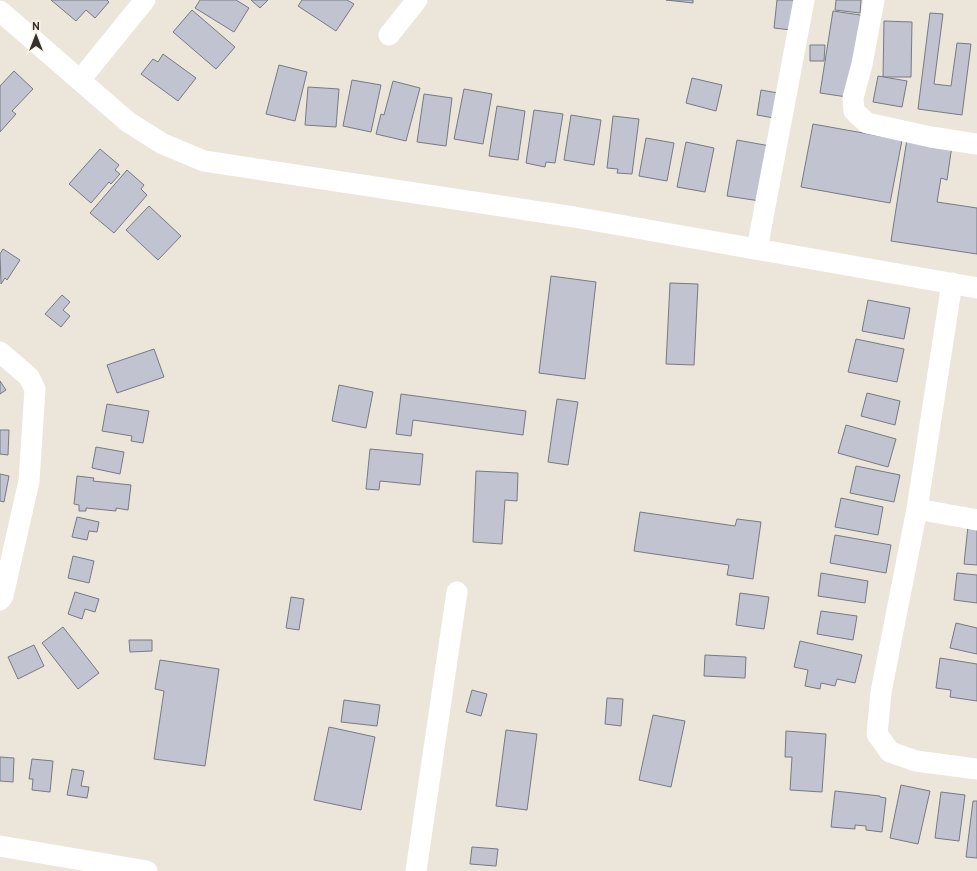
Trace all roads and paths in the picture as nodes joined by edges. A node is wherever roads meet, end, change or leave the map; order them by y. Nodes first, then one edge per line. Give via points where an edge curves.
1 (145, 0) edge
2 (417, 0) edge
3 (804, 0) edge
4 (874, 0) edge
5 (0, 11) edge
6 (389, 35) dead end
7 (80, 80) junction
8 (977, 144) edge
9 (757, 249) junction
10 (952, 283) junction
11 (977, 288) edge
12 (0, 352) edge
13 (917, 509) junction
14 (977, 520) edge
15 (457, 592) dead end
16 (0, 600) edge
17 (977, 770) edge
18 (0, 846) edge
19 (94, 867) edge
20 (147, 871) edge
21 (416, 871) edge

1 - 7 street
2 - 6 street
3 - 9 street
4 - 8 street via 854,98 854,111 866,123
5 - 7 street
7 - 9 street via 134,126 163,144 204,161 574,217
9 - 10 street
10 - 11 street
10 - 13 street
12 - 16 street via 29,377 34,389 29,481
13 - 14 street
13 - 17 street via 881,692 877,734 890,752 916,761
15 - 21 street
18 - 19 street
19 - 20 street

